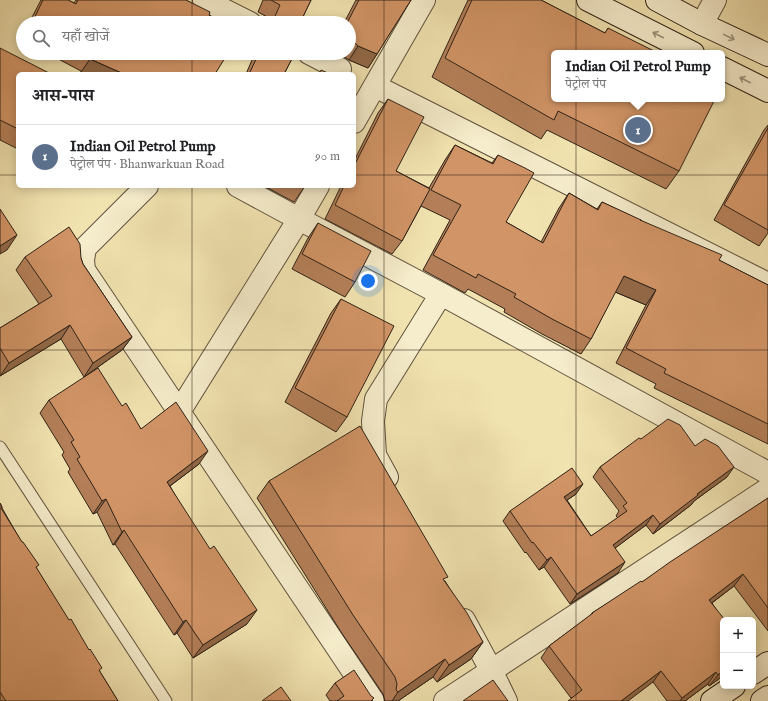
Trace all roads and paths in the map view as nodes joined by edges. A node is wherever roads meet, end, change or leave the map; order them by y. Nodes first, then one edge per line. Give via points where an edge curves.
1 (204, 0) edge
2 (424, 0) edge
3 (588, 0) edge
4 (656, 0) edge
5 (715, 0) edge
6 (236, 16) edge
7 (702, 24) junction
8 (687, 50) edge
9 (768, 56) edge
10 (323, 60) edge
11 (340, 69) dead end
12 (725, 70) edge
13 (374, 86) junction
14 (768, 91) edge
15 (356, 118) edge
16 (145, 188) edge
17 (242, 188) edge
18 (317, 188) edge
19 (298, 219) junction
20 (768, 284) edge
21 (441, 294) junction
22 (179, 412) junction
23 (0, 447) edge
24 (768, 473) edge
25 (768, 489) edge
26 (397, 496) edge
27 (454, 601) edge
28 (768, 663) edge
29 (492, 670) junction
30 (756, 671) edge
31 (730, 689) edge
32 (768, 697) edge
33 (166, 701) edge
34 (373, 701) edge
35 (445, 701) edge
36 (506, 701) edge
37 (712, 701) edge
38 (762, 701) edge

1 - 6 street
2 - 13 street
8 -> 3 street
4 - 7 street
5 - 7 street
7 -> 9 street
10 - 11 street
14 -> 12 street
13 - 15 street
13 - 20 street
16 - 22 street via 84,248 84,270
17 - 19 street
18 - 19 street
19 - 21 street
19 - 22 street
21 - 24 street
21 - 26 street via 376,399 373,421 375,455
22 - 34 street
23 - 33 lane
25 - 29 street
27 - 29 street
28 - 30 street
29 - 35 street
29 - 36 street
31 - 37 street
32 - 38 street

